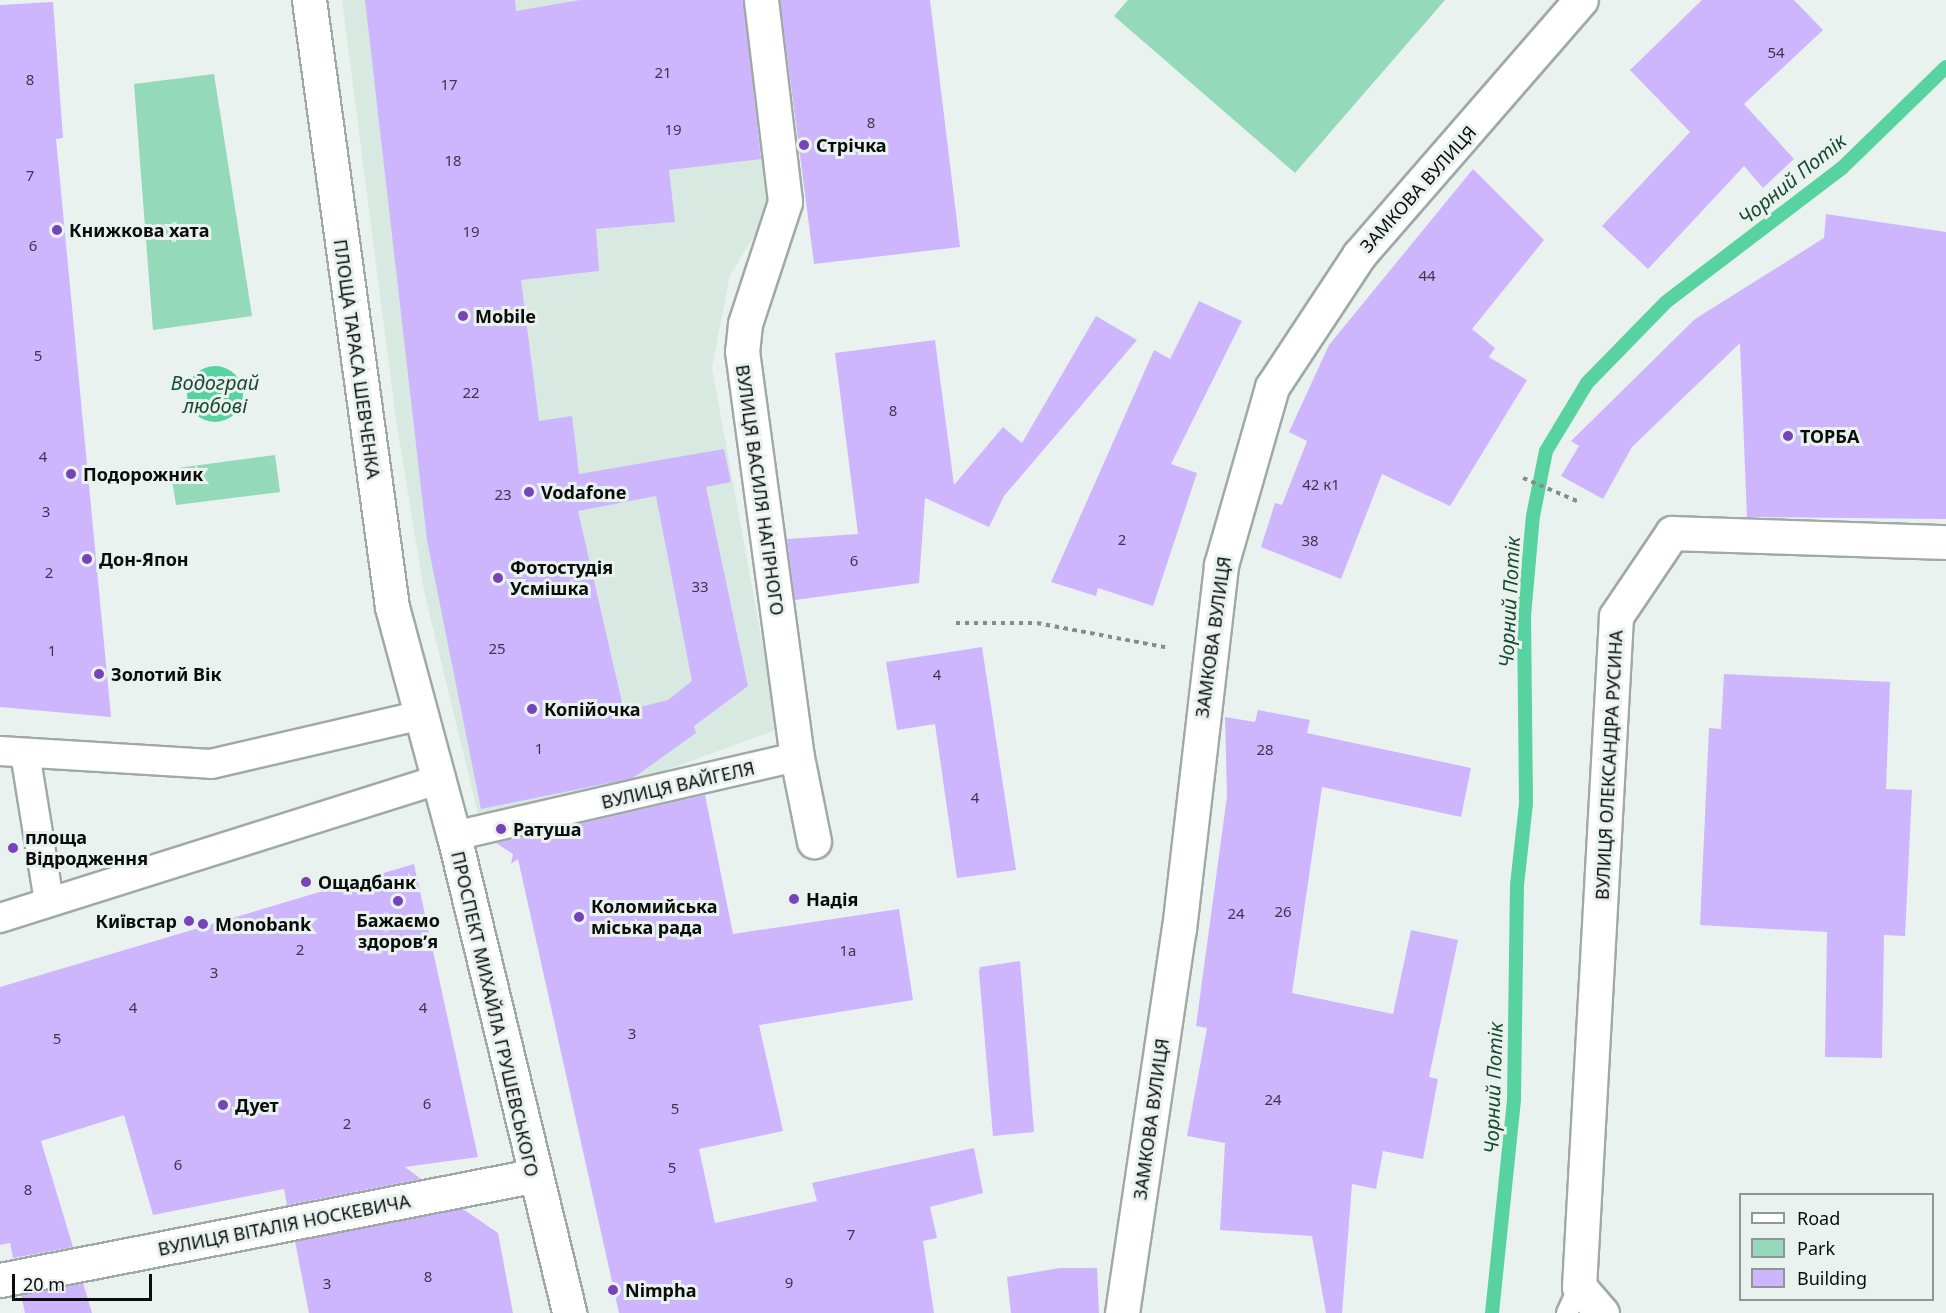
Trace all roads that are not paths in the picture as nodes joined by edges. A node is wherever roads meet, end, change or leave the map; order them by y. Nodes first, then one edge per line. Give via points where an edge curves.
1 (309, 0) edge
2 (761, 0) edge
3 (1581, 0) edge
4 (1946, 542) edge
5 (421, 715) junction
6 (12, 752) edge
7 (797, 757) junction
8 (439, 780) junction
9 (454, 836) junction
10 (814, 841) dead end
11 (49, 901) junction
12 (0, 918) edge
13 (532, 1176) junction
14 (0, 1280) edge
15 (1573, 1300) edge
16 (568, 1313) edge
17 (1122, 1313) edge
18 (1602, 1313) edge

1 - 5 main road, ПЛОЩА ТАРАСА ШЕВЧЕНКА via 382,552
2 - 7 main road, ВУЛИЦЯ ВАСИЛЯ НАГІРНОГО via 785,202 745,324 742,351
3 - 17 main road, ЗАМКОВА ВУЛИЦЯ via 1359,255 1272,387 1221,565 1179,929
4 - 15 main road, ВУЛИЦЯ ОЛЕКСАНДРА РУСИНА via 1672,533 1616,615
5 - 6 street via 211,764
5 - 8 main road, ПРОСПЕКТ МИХАЙЛА ГРУШЕВСЬКОГО
6 - 11 street
7 - 9 street, ВУЛИЦЯ ВАЙГЕЛЯ
7 - 10 main road, ВУЛИЦЯ ВАСИЛЯ НАГІРНОГО
8 - 9 main road, ПРОСПЕКТ МИХАЙЛА ГРУШЕВСЬКОГО
8 - 11 street
9 - 13 main road, ПРОСПЕКТ МИХАЙЛА ГРУШЕВСЬКОГО
11 - 12 street
13 - 14 main road, ВУЛИЦЯ ВІТАЛІЯ НОСКЕВИЧА
13 - 16 main road, ПРОСПЕКТ МИХАЙЛА ГРУШЕВСЬКОГО
15 - 18 main road

